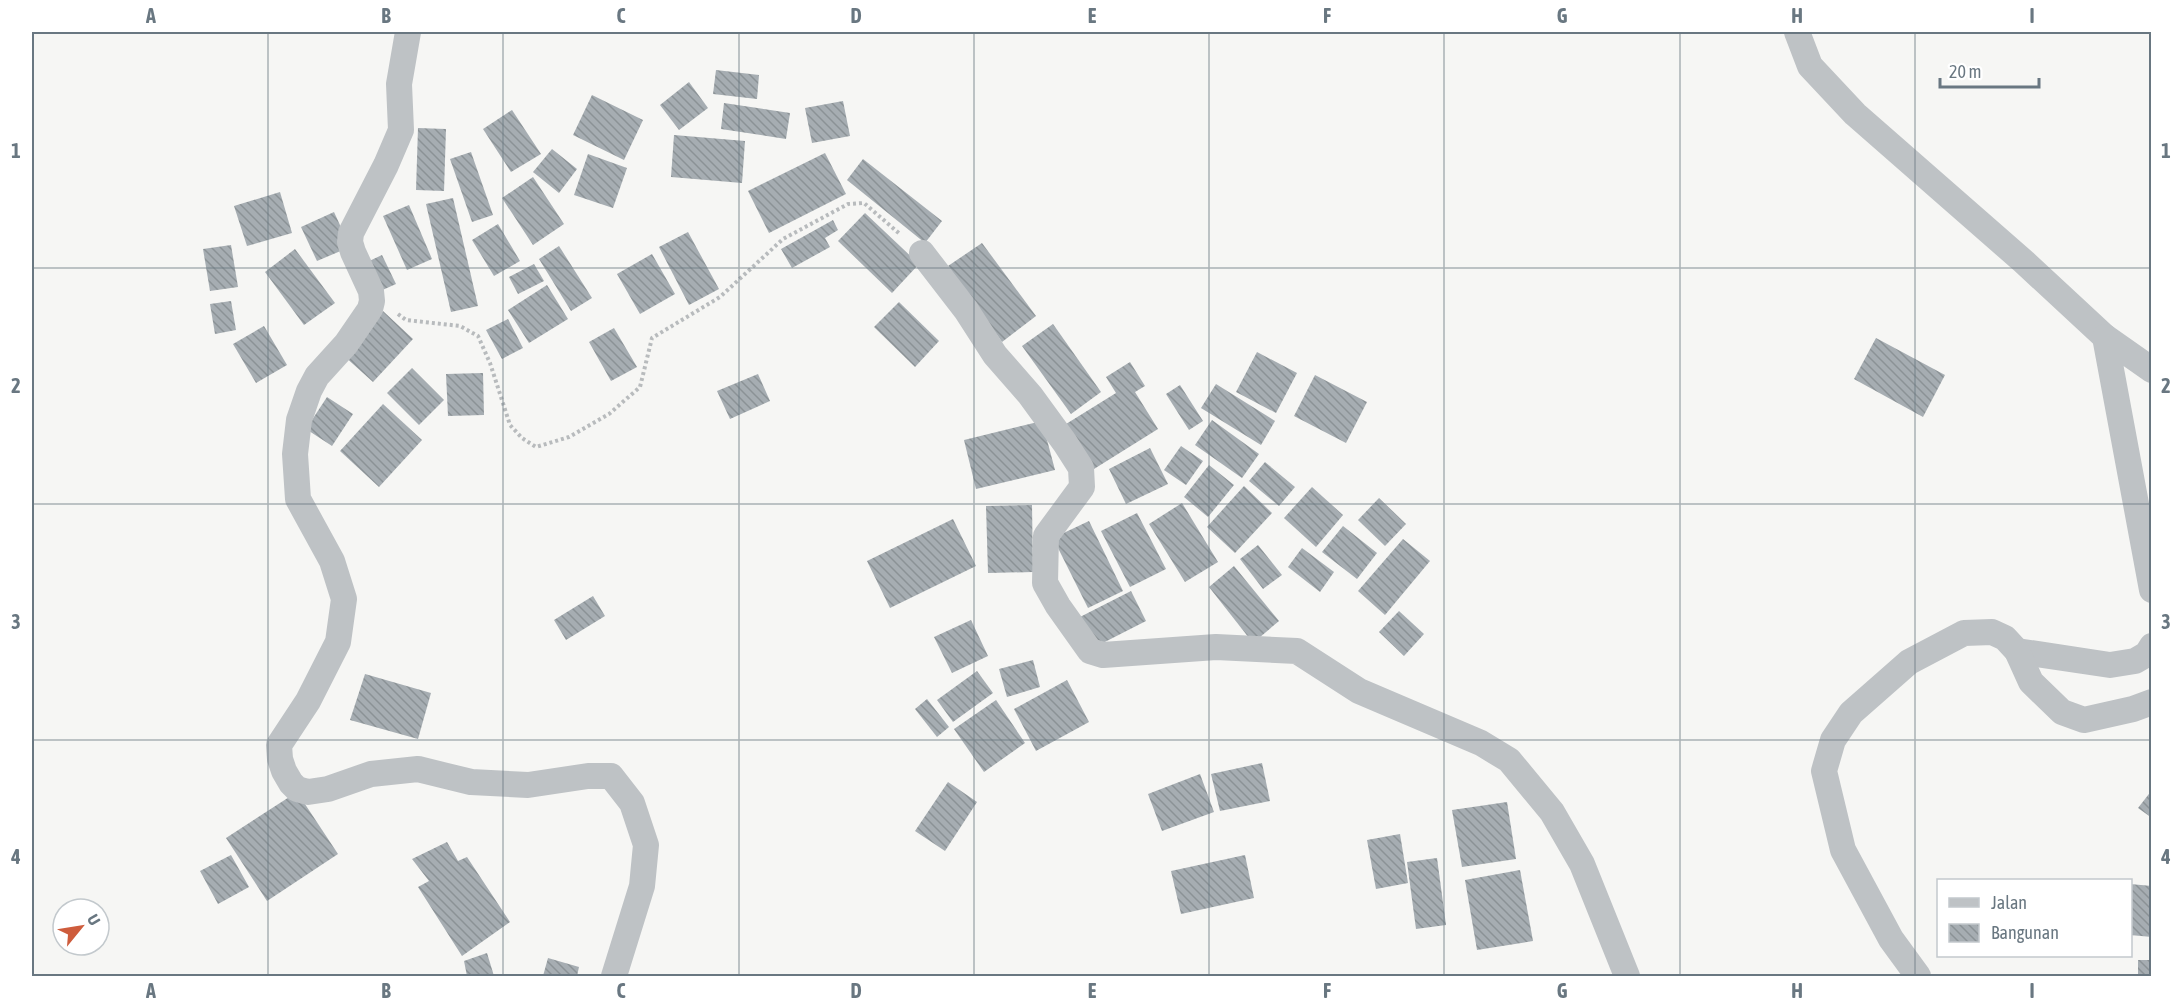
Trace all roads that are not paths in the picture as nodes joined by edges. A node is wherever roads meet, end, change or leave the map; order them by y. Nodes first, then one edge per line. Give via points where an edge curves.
1 (408, 32) edge
2 (1797, 32) edge
3 (922, 253) road end
4 (2105, 338) junction
5 (2151, 370) edge
6 (2151, 590) edge
7 (2151, 646) edge
8 (2017, 651) junction
9 (2151, 702) edge
10 (614, 976) edge
11 (1627, 976) edge
12 (1918, 976) edge

1 - 10 street via 399,84 400,130 350,242 372,295 370,309 317,376 299,420 295,454 298,499 332,561 344,599 338,642 308,701 279,745 280,759 291,783 308,792 371,774 418,769 471,782 528,785 611,776 632,803 646,845 642,885
2 - 4 street via 1810,66 1855,114
3 - 11 street via 1081,468 1082,487 1046,536 1045,583 1090,651 1103,655 1216,647 1297,651 1359,691 1481,742 1509,760 1552,812 1582,864
4 - 5 street
4 - 6 street
7 - 8 street via 2147,654 2135,661 2110,665
8 - 9 street via 2031,682 2062,712 2084,720
8 - 12 street via 2005,638 1992,632 1964,633 1909,662 1851,713 1833,740 1824,771 1843,850 1891,939

